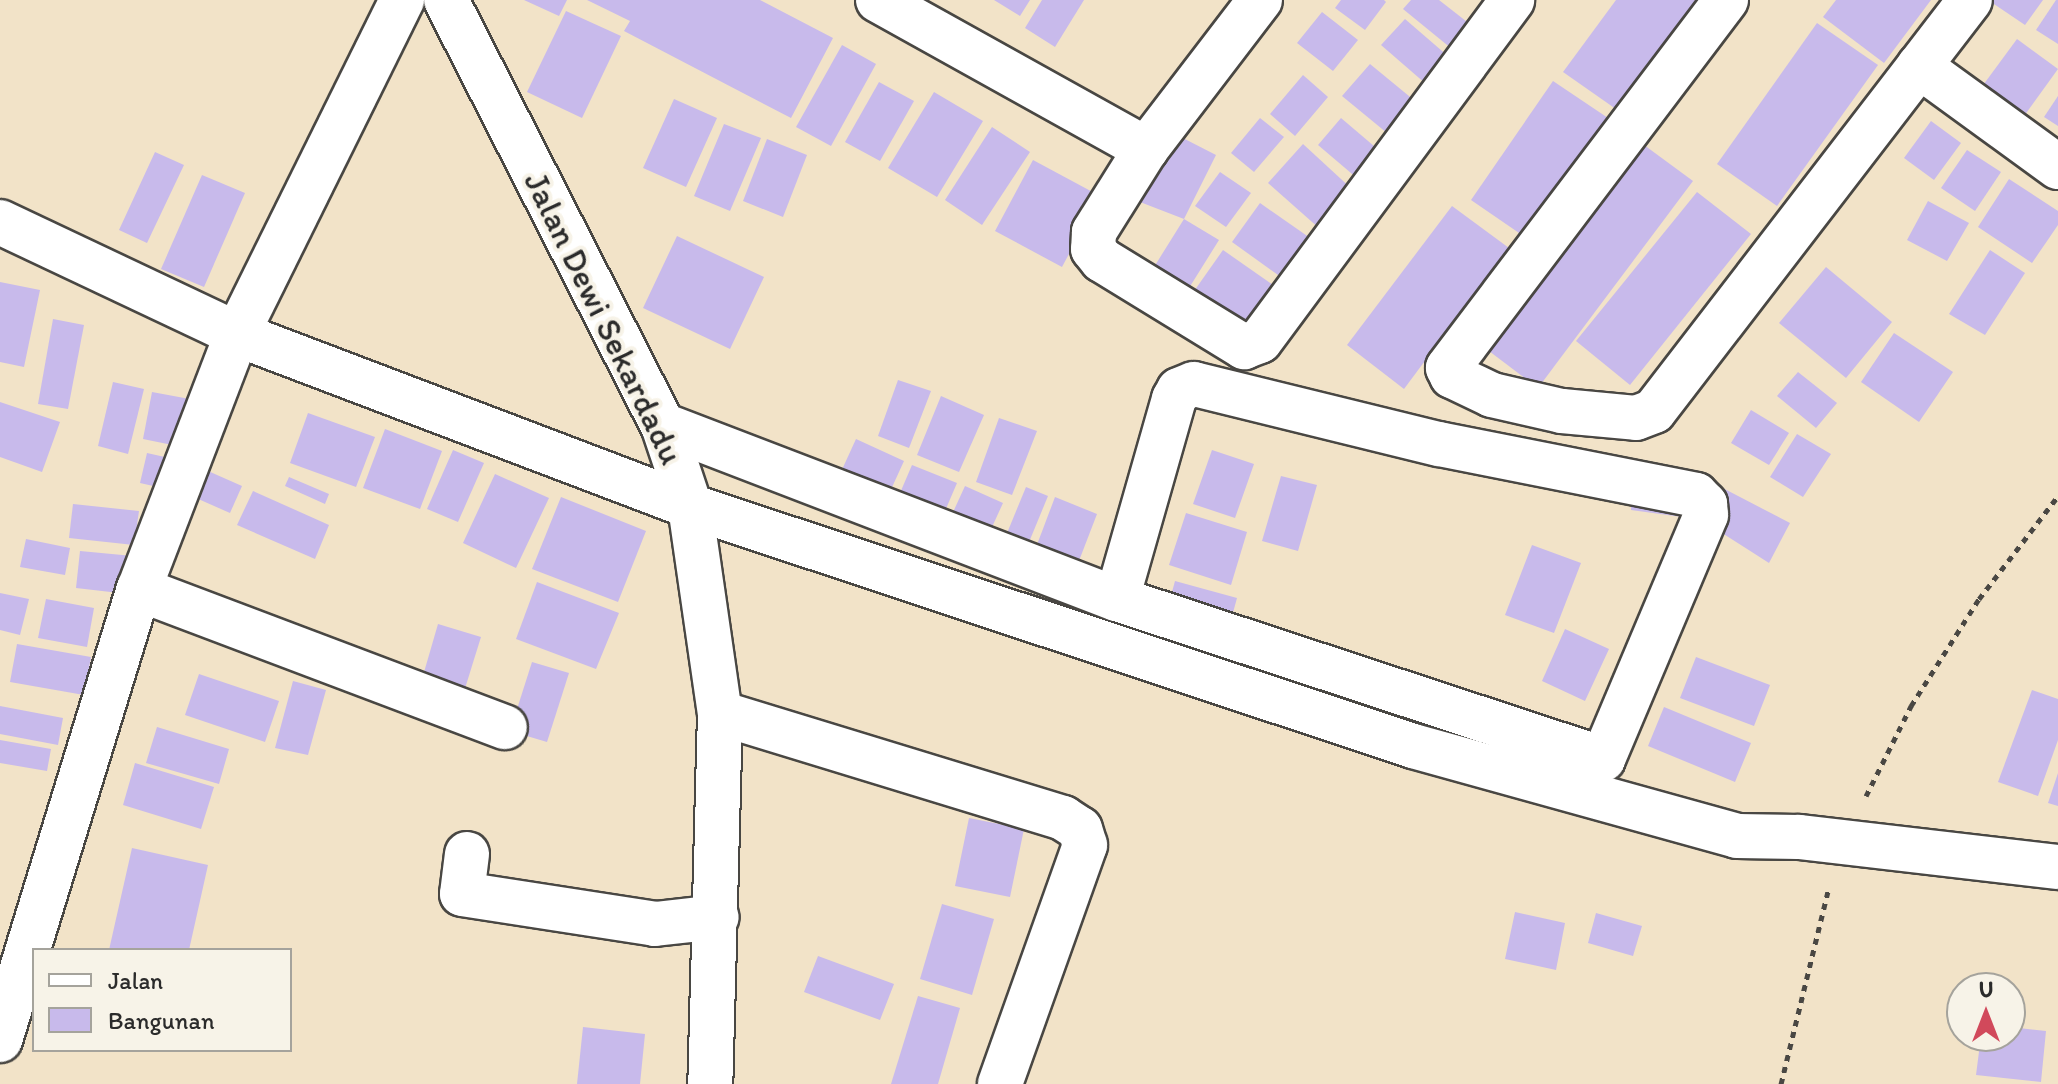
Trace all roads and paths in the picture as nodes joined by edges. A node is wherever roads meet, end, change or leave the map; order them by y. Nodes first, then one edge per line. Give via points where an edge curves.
1 (402, 0) edge
2 (878, 0) edge
3 (1260, 0) edge
4 (1512, 0) edge
5 (1726, 0) edge
6 (1970, 0) edge
7 (463, 11) edge
8 (1919, 66) junction
9 (1146, 149) junction
10 (2058, 167) edge
11 (0, 222) edge
12 (237, 334) junction
13 (663, 425) junction
14 (2058, 496) edge
15 (690, 506) junction
16 (139, 589) junction
17 (1117, 599) junction
18 (720, 713) junction
19 (505, 727) dead end
20 (1843, 842) junction
21 (467, 854) dead end
22 (2058, 867) edge
23 (717, 917) junction
24 (0, 1040) edge
25 (710, 1084) edge
26 (1000, 1084) edge
27 (1781, 1084) edge

1 - 12 street
2 - 9 street
3 - 9 street
4 - 9 street via 1260,341 1244,347 1102,260 1093,249 1094,232
5 - 8 street via 1448,368 1452,376 1492,395 1562,411 1636,418 1654,411
6 - 8 street
7 - 13 street, Jalan Dewi Sekardadu
8 - 10 street
11 - 12 street
12 - 15 street
12 - 16 street
13 - 15 street, Jalan Dewi Sekardadu
13 - 17 street
14 - 20 path via 1979,599 1911,706
15 - 18 street, Jalan Dewi Sekardadu
15 - 20 street via 1427,750 1737,836
16 - 19 street
16 - 24 street
17 - 17 street via 1603,759 1706,515 1705,504 1696,495 1439,444 1194,384 1179,390 1174,399
18 - 23 street, Jalan Dewi Sekardadu
18 - 26 street via 1063,818 1080,829 1085,845
20 - 22 street
20 - 27 path via 1811,944
21 - 23 street via 462,894 641,923
23 - 25 street, Jalan Dewi Sekardadu

